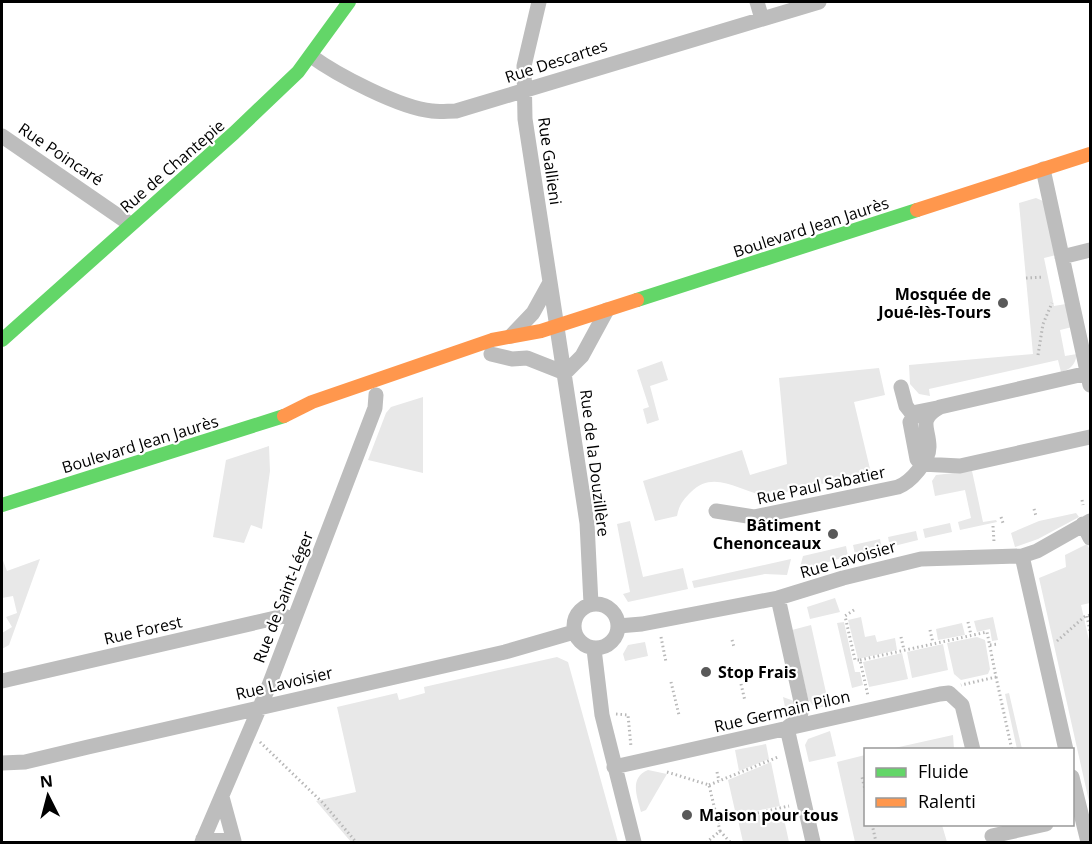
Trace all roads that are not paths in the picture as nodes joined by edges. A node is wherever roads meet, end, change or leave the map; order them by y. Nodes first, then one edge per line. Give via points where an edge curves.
1 (349, 2) edge
2 (539, 2) edge
3 (757, 2) edge
4 (819, 2) edge
5 (762, 19) junction
6 (311, 56) junction
7 (523, 89) junction
8 (2, 136) edge
9 (1090, 154) edge
10 (1044, 169) junction
11 (130, 224) junction
12 (1090, 250) edge
13 (1062, 257) junction
14 (549, 284) junction
15 (607, 310) junction
16 (556, 326) junction
17 (541, 331) junction
18 (511, 336) junction
19 (2, 340) edge
20 (491, 354) junction
21 (565, 373) junction
22 (1089, 379) edge
23 (901, 387) dead end
24 (376, 394) junction
25 (940, 407) junction
26 (288, 415) junction
27 (913, 415) junction
28 (1090, 437) edge
29 (921, 464) junction
30 (2, 505) edge
31 (716, 511) dead end
32 (1087, 522) edge
33 (1090, 538) edge
34 (1022, 556) junction
35 (778, 598) junction
36 (591, 604) junction
37 (293, 619) junction
38 (618, 626) junction
39 (574, 632) junction
40 (594, 649) junction
41 (2, 681) edge
42 (260, 707) junction
43 (786, 728) junction
44 (973, 748) edge
45 (1066, 748) edge
46 (2, 763) edge
47 (614, 767) junction
48 (1074, 793) edge
49 (222, 797) junction
50 (1077, 818) edge
51 (1040, 826) edge
52 (992, 834) edge
53 (202, 841) edge
54 (234, 842) edge
55 (634, 843) edge
56 (813, 843) edge
57 (1088, 843) edge

1 - 6 main road, Rue de Chantepie
2 - 7 street, Rue Gallieni via 524,66
3 - 5 street
4 - 5 street, Rue Descartes
5 - 7 street, Rue Descartes
6 - 7 street, Rue Descartes via 324,66 410,106 433,112 477,106
6 - 11 main road, Rue de Chantepie via 234,133
7 - 14 street, Rue Gallieni
8 - 11 street, Rue Poincaré
9 - 10 main road, Boulevard Jean Jaurès
10 - 13 street
10 - 15 main road, Boulevard Jean Jaurès
11 - 19 main road, Rue de Chantepie
12 - 13 street
13 - 22 street
14 - 16 street, Rue Gallieni
14 - 18 street via 533,313
15 - 16 main road, Boulevard Jean Jaurès
15 - 21 street via 582,356
16 - 17 main road, Boulevard Jean Jaurès
16 - 21 street, Rue de la Douzillère
17 - 18 main road, Boulevard Jean Jaurès
17 - 20 main road, Boulevard Jean Jaurès
18 - 26 main road, Boulevard Jean Jaurès via 312,402
20 - 21 street via 527,358
20 - 24 main road, Boulevard Jean Jaurès
21 - 36 street, Rue de la Douzillère via 587,524
22 - 25 street
23 - 27 street
24 - 26 main road, Boulevard Jean Jaurès via 314,415
24 - 37 street, Rue de Saint-Léger via 375,408
25 - 27 street
25 - 29 street, Rue Paul Sabatier via 926,420 929,449
26 - 30 main road, Boulevard Jean Jaurès
27 - 29 street via 910,428
28 - 29 street via 960,466
29 - 31 street, Rue Paul Sabatier via 914,477 898,487 754,518
32 - 33 street, Rue Lavoisier
32 - 34 street, Rue Lavoisier
34 - 35 street, Rue Lavoisier via 921,559
34 - 45 street
35 - 38 street, Rue Lavoisier
35 - 43 street via 802,706 800,718
36 - 38 street via 611,610
36 - 39 street via 578,612
37 - 41 street, Rue Forest via 284,616
37 - 42 street, Rue de Saint-Léger
38 - 40 street via 613,641
39 - 40 street via 580,643
39 - 42 street, Rue Lavoisier via 505,652
40 - 47 street via 602,715
42 - 46 street, Rue Lavoisier via 25,762
42 - 49 street, Rue de Saint-Léger
43 - 44 street, Rue Germain Pilon via 950,693 962,705
43 - 47 street, Rue Germain Pilon
43 - 56 street
47 - 55 street
48 - 50 street
49 - 53 street, Rue de Saint-Léger
49 - 54 street
50 - 57 street
51 - 52 street
53 - 54 street

